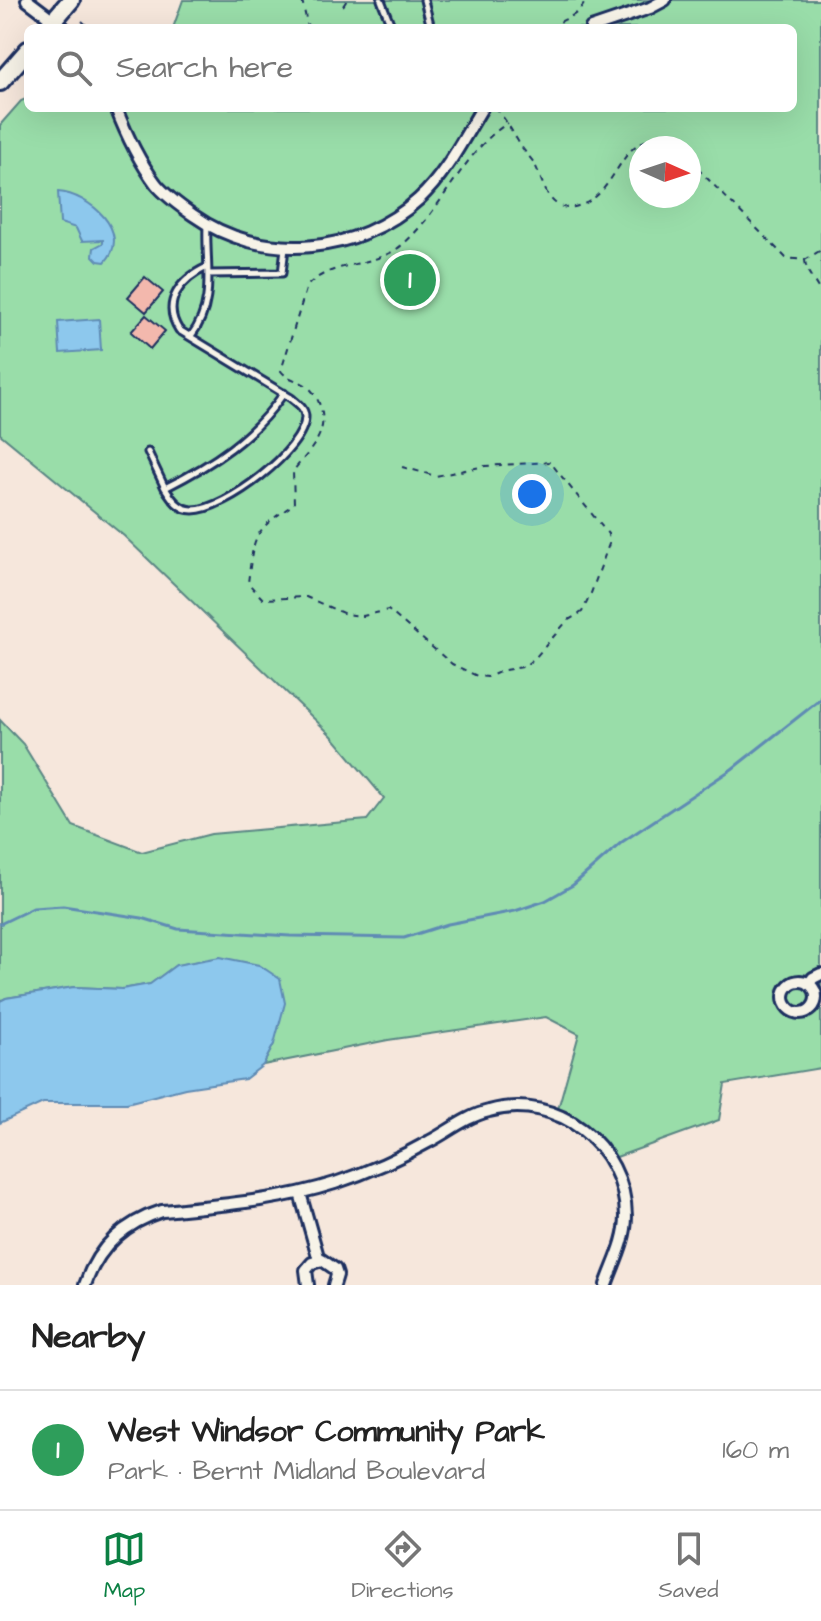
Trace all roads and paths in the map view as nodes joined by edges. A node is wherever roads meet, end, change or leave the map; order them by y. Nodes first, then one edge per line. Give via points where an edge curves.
1 (27, 0) edge
2 (71, 0) edge
3 (302, 0) edge
4 (347, 0) edge
5 (381, 0) edge
6 (424, 0) edge
7 (586, 0) edge
8 (665, 0) edge
9 (343, 6) dead end
10 (82, 21) dead end
11 (53, 24) edge
12 (56, 24) edge
13 (85, 24) edge
14 (308, 24) edge
15 (390, 24) edge
16 (430, 24) edge
17 (556, 24) edge
18 (603, 24) edge
19 (24, 55) edge
20 (0, 82) edge
21 (118, 112) edge
22 (475, 112) edge
23 (498, 112) edge
24 (508, 123) junction
25 (629, 153) edge
26 (701, 172) edge
27 (207, 225) junction
28 (285, 247) junction
29 (821, 250) edge
30 (805, 260) junction
31 (208, 270) junction
32 (821, 293) edge
33 (191, 336) junction
34 (284, 393) junction
35 (148, 452) dead end
36 (402, 467) dead end
37 (165, 488) junction
38 (821, 974) edge
39 (809, 984) dead end
40 (300, 1193) junction
41 (319, 1260) junction
42 (85, 1285) edge
43 (308, 1285) edge
44 (334, 1285) edge
45 (606, 1285) edge

1 - 11 street
2 - 12 main road
3 - 14 path
4 - 9 path
5 - 15 lane
6 - 16 lane
7 - 17 path via 575,17
8 - 18 street
10 - 13 path
19 - 20 main road
21 - 27 street via 157,185
22 - 28 street via 440,175 391,220 352,239
23 - 24 path
24 - 25 path via 551,200 562,207 592,202
24 - 36 path via 483,142 429,218 402,245 383,257 317,277 307,286 281,371 316,397 324,426 293,471 294,504 258,531 248,583 263,599 306,597 363,616 388,610 452,664 477,676 523,667 582,612 609,544 608,534 550,462 436,476
26 - 30 path via 786,258
27 - 28 street
27 - 31 lane
28 - 31 lane via 282,273
29 - 30 path
30 - 32 path
31 - 33 lane via 208,303
31 - 33 lane via 192,274 170,307 179,330
33 - 34 lane
34 - 37 lane via 232,449
34 - 37 lane via 303,408 304,426 271,468 246,488 191,510 176,505
35 - 37 lane
38 - 39 street
40 - 41 street
40 - 42 street via 148,1215 106,1245
40 - 45 street via 390,1161 487,1111 523,1107 554,1113 597,1141 622,1185 624,1236
41 - 43 street via 306,1270
41 - 44 street via 335,1269

